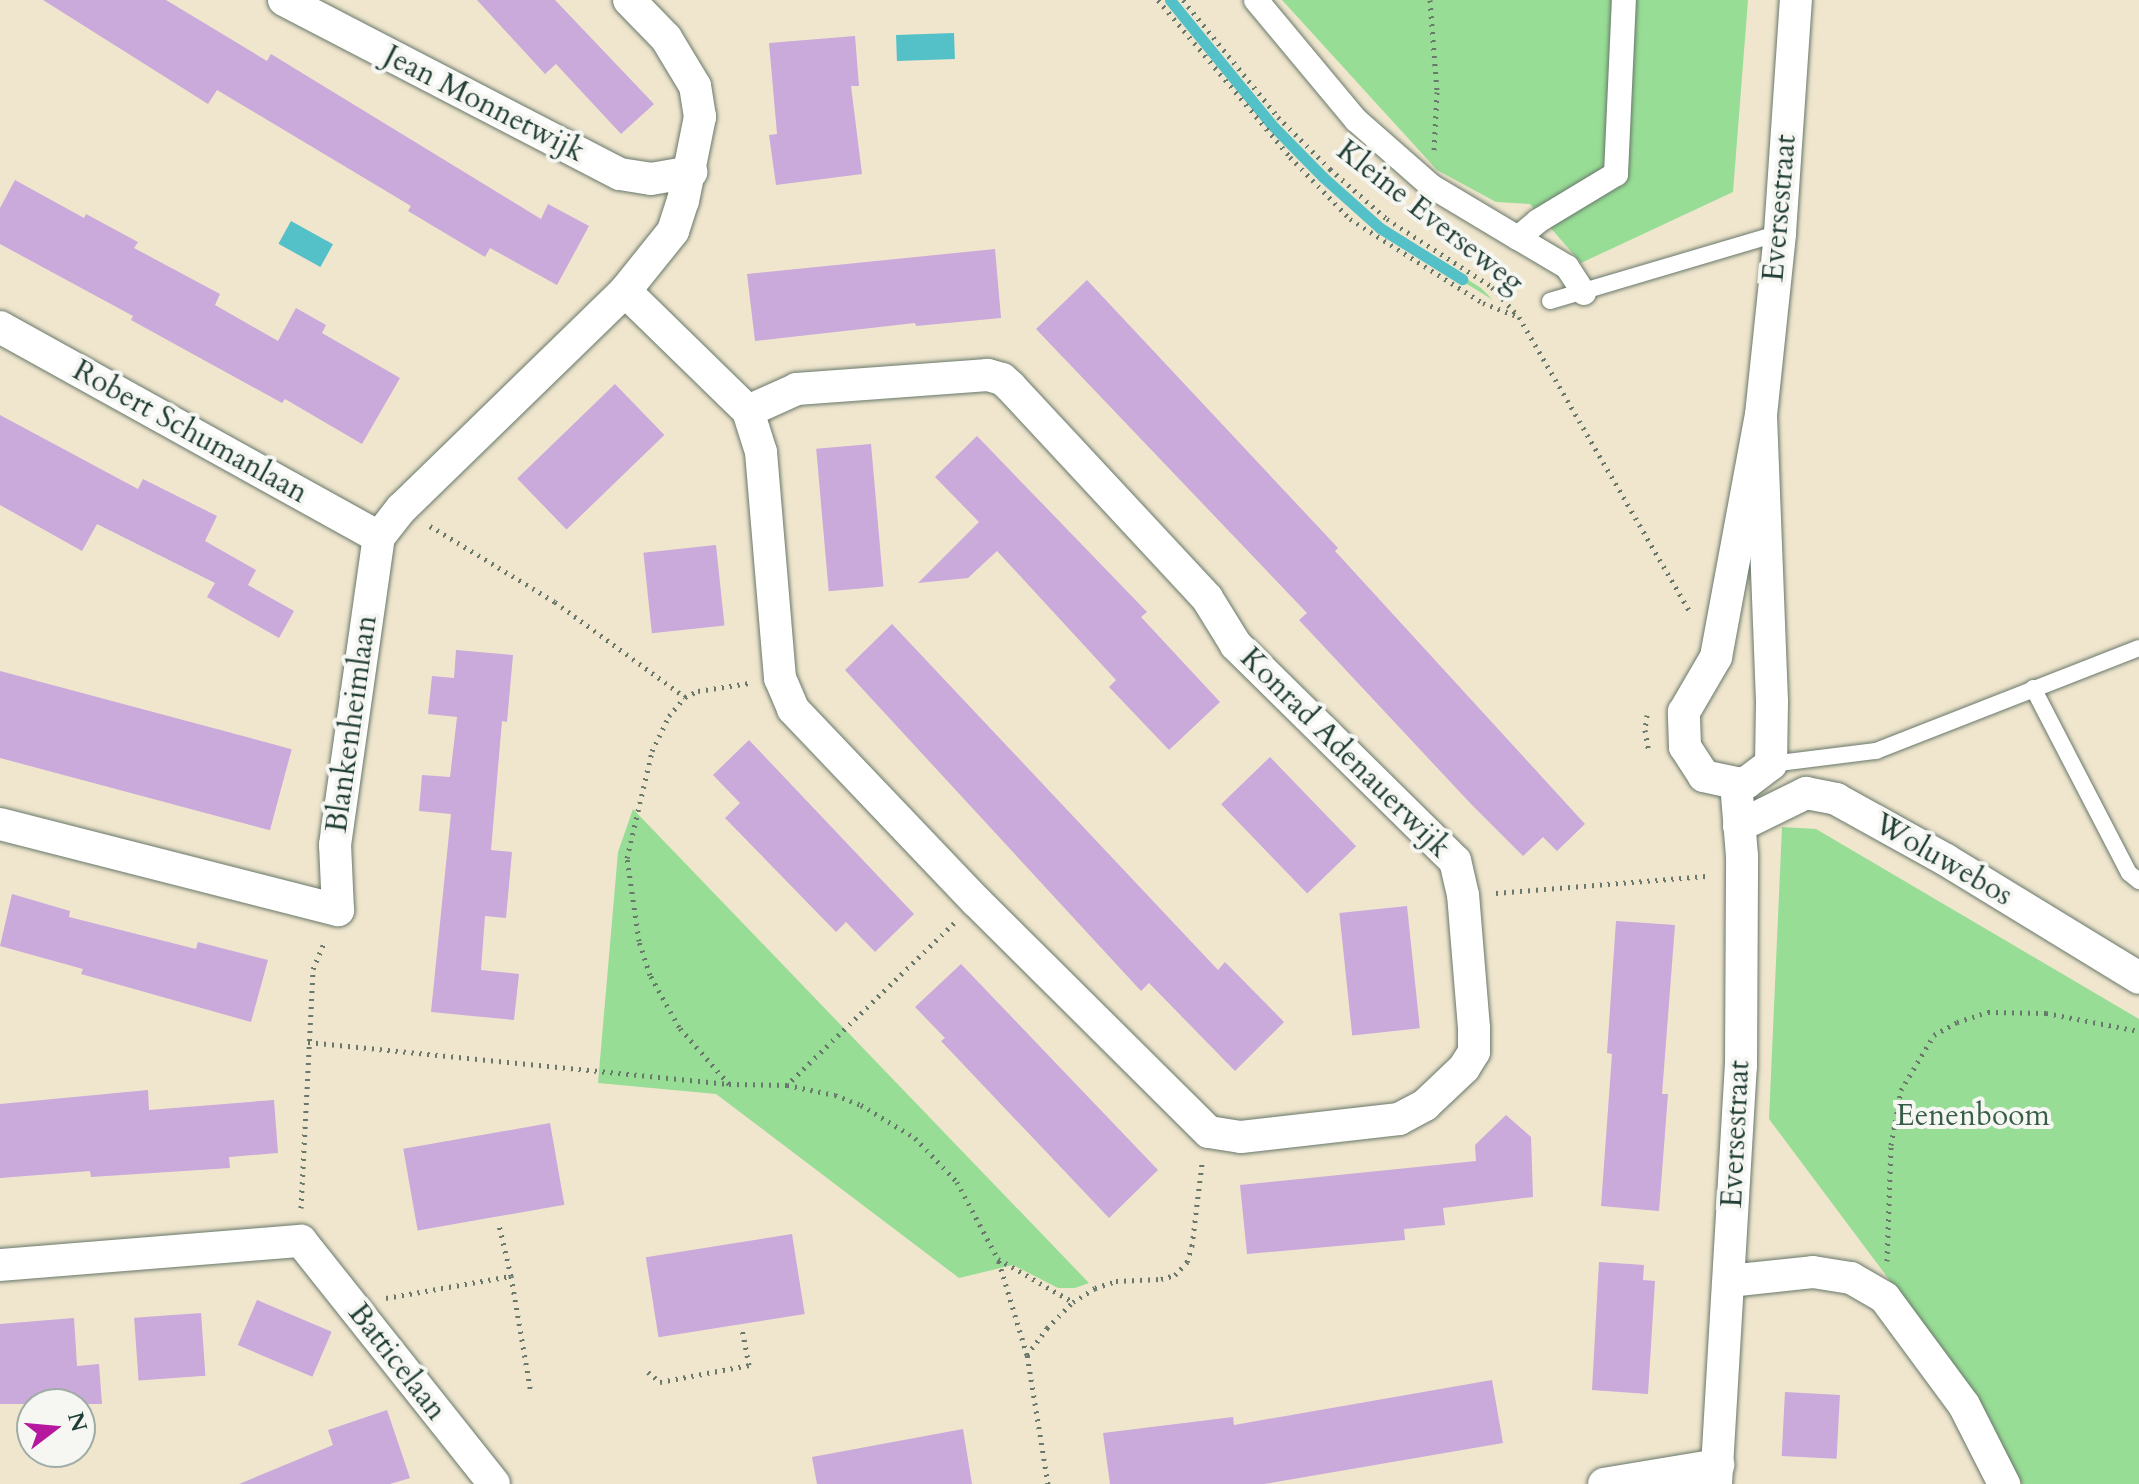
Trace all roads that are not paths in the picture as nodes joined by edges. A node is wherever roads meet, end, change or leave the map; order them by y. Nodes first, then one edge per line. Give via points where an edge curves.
1 (284, 0) edge
2 (629, 0) edge
3 (1256, 0) edge
4 (1624, 0) edge
5 (1796, 0) edge
6 (691, 172) junction
7 (1780, 233) junction
8 (1518, 238) junction
9 (625, 291) junction
10 (1584, 293) junction
11 (1550, 301) road end
12 (0, 327) edge
13 (748, 411) junction
14 (1761, 415) junction
15 (379, 537) junction
16 (2139, 648) edge
17 (2033, 688) junction
18 (1771, 764) junction
19 (1736, 783) junction
20 (0, 824) edge
21 (1739, 826) junction
22 (2139, 881) edge
23 (2139, 978) edge
24 (0, 1265) edge
25 (1729, 1281) junction
26 (1717, 1475) edge
27 (494, 1484) edge
28 (1604, 1484) edge
29 (2004, 1484) edge

1 - 6 street, Jean Monnetwijk via 620,174 651,179
2 - 6 street via 666,38 695,86 700,117
3 - 8 street via 1356,120 1431,186
4 - 8 street via 1616,174
5 - 7 street, Eversestraat
6 - 9 street via 673,231
7 - 10 lane
7 - 14 street, Eversestraat
8 - 10 street via 1567,267
9 - 13 street
9 - 15 street via 402,508
10 - 11 lane
12 - 15 street, Robert Schumanlaan
13 - 13 street, Konrad Adenauerwijk via 797,389 976,375 1002,379 1207,598 1236,645 1455,861 1463,895 1474,1052 1464,1068 1425,1105 1399,1119 1241,1137 1209,1132 976,901 793,709 780,678 761,452
14 - 18 street, Eversestraat
14 - 19 street, Eversestraat via 1716,657 1684,712 1685,747 1704,776
15 - 20 street, Blankenheimlaan via 335,845 338,910
16 - 17 lane
17 - 18 lane via 1876,751
17 - 22 lane via 2129,873
18 - 19 street via 1746,783
19 - 21 street, Eversestraat
21 - 23 street, Woluwebos via 1806,793 1836,799
21 - 25 street, Eversestraat via 1741,1067
24 - 27 street, Batticelaan via 301,1241
25 - 26 street, Eversestraat
25 - 29 street via 1813,1272 1851,1278 1885,1298 1964,1405
26 - 28 street

